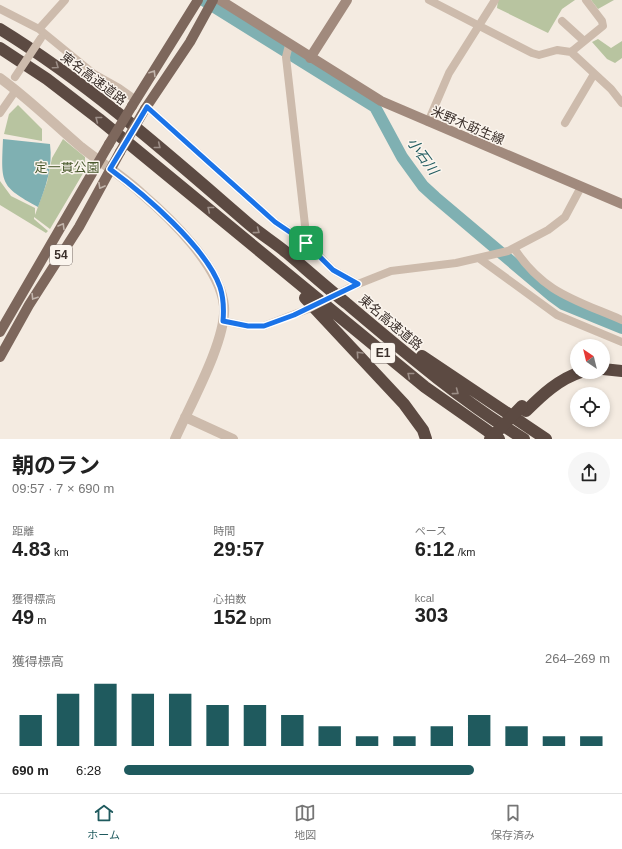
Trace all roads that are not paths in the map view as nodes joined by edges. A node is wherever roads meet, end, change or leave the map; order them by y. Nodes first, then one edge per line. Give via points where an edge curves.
1 (64, 0) edge
2 (213, 0) edge
3 (220, 0) edge
4 (347, 0) edge
5 (429, 0) edge
6 (495, 0) edge
7 (586, 0) edge
8 (196, 3) edge
9 (0, 9) edge
10 (562, 20) dead end
11 (479, 26) junction
12 (0, 29) edge
13 (42, 34) junction
14 (584, 40) junction
15 (288, 46) junction
16 (0, 48) edge
17 (571, 52) junction
18 (310, 58) junction
19 (594, 74) junction
20 (0, 78) edge
21 (14, 84) junction
22 (134, 103) junction
23 (622, 103) edge
24 (146, 108) junction
25 (0, 112) edge
26 (428, 122) junction
27 (564, 123) dead end
28 (99, 161) junction
29 (110, 169) junction
30 (581, 187) junction
31 (622, 203) edge
32 (306, 243) junction
33 (511, 249) junction
34 (286, 252) junction
35 (480, 258) junction
36 (272, 262) junction
37 (354, 286) junction
38 (622, 320) edge
39 (223, 321) junction
40 (0, 332) edge
41 (622, 342) edge
42 (0, 357) edge
43 (610, 364) edge
44 (622, 365) edge
45 (610, 370) edge
46 (570, 371) edge
47 (622, 371) edge
48 (570, 377) edge
49 (524, 409) junction
50 (185, 417) junction
51 (175, 439) edge
52 (233, 439) edge
53 (426, 439) edge
54 (490, 439) edge
55 (499, 439) edge
56 (524, 439) edge
57 (546, 439) edge

1 - 13 street
2 - 24 main road, 54 via 190,42
3 - 15 main road, 米野木莇生線
4 - 18 main road
5 - 11 street
6 - 11 street
7 - 14 street via 603,26
22 -> 8 main road, 54
9 - 13 street
10 - 14 street
11 - 17 street via 539,55 557,50
11 - 26 street via 449,73
12 -> 34 highway, 東名高速道路 / E1 via 110,106 252,227
13 - 21 street, bridge
13 - 22 street via 94,74 119,88
14 - 17 street
15 - 18 main road, 米野木莇生線
15 - 32 street via 286,57
36 -> 16 highway, E1 via 99,119 47,79
17 - 19 street
18 - 26 main road, 米野木莇生線 via 381,101
19 - 23 street
19 - 27 street
20 - 21 street
21 - 25 street
21 - 28 street
22 - 28 main road, 54, bridge
24 - 29 main road, 54, bridge
24 - 32 street via 275,222
26 - 30 main road, 米野木莇生線
28 - 29 street
40 -> 28 main road, 54
29 - 39 street via 141,192 209,266 222,295
29 -> 42 main road, 54 via 79,227 29,305
30 - 31 main road, 米野木莇生線
30 - 33 street via 565,217 548,230
32 - 37 street via 333,270
33 - 35 street
33 - 38 street via 530,270 554,290 573,301
34 -> 56 highway, 東名高速道路 / E1 via 401,349 470,403
34 - 57 highway via 405,344
35 - 37 street via 391,271
35 - 41 street via 557,315
53 -> 36 highway via 423,430 404,404
55 -> 36 highway, E1 via 425,387
37 - 39 street, bridge via 264,326
39 - 50 street via 214,353
43 - 44 highway
45 - 47 highway
46 - 49 highway via 552,380
48 - 49 highway
49 - 54 highway, bridge
49 - 55 highway
50 - 51 street
50 - 52 street

